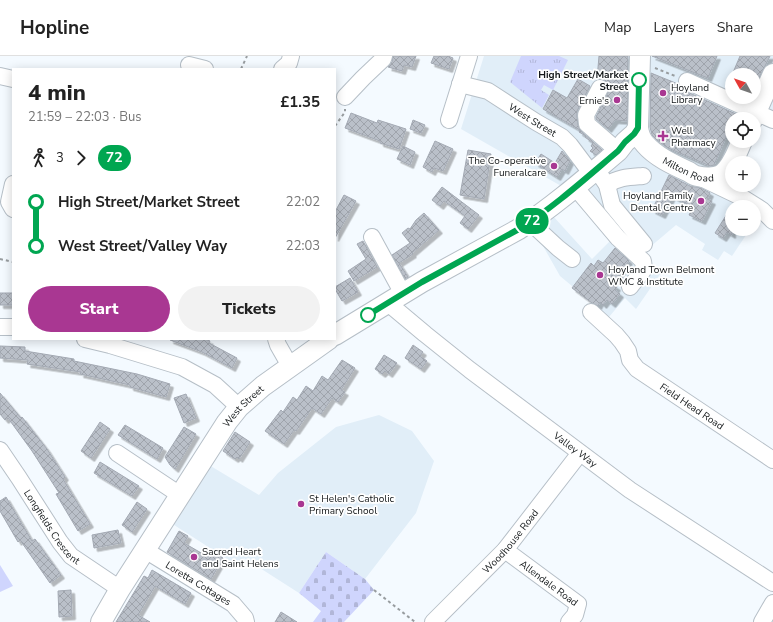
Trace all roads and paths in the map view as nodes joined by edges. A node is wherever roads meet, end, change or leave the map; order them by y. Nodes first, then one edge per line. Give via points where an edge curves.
1 (247, 56) edge
2 (291, 56) edge
3 (384, 56) edge
4 (469, 56) edge
5 (640, 59) edge
6 (188, 65) dead end
7 (200, 68) edge
8 (241, 68) edge
9 (283, 68) edge
10 (773, 74) edge
11 (0, 76) edge
12 (12, 79) edge
13 (687, 81) joint
14 (460, 84) junction
15 (600, 88) dead end
16 (345, 97) joint
17 (750, 112) edge
18 (761, 114) edge
19 (449, 120) dead end
20 (336, 125) edge
21 (638, 128) junction
22 (618, 151) junction
23 (655, 153) junction
24 (737, 153) edge
25 (598, 176) junction
26 (643, 176) dead end
27 (697, 176) junction
28 (725, 186) edge
29 (575, 187) junction
30 (12, 188) edge
31 (740, 192) edge
32 (12, 207) edge
33 (773, 221) edge
34 (530, 222) junction
35 (372, 237) dead end
36 (644, 244) dead end
37 (0, 259) edge
38 (572, 259) dead end
39 (12, 262) edge
40 (630, 287) dead end
41 (395, 298) junction
42 (591, 312) dead end
43 (0, 327) edge
44 (12, 327) edge
45 (336, 334) edge
46 (89, 340) edge
47 (276, 340) edge
48 (329, 340) edge
49 (290, 366) junction
50 (239, 407) junction
51 (0, 450) edge
52 (117, 453) dead end
53 (580, 453) junction
54 (773, 460) edge
55 (180, 495) junction
56 (145, 550) junction
57 (505, 550) junction
58 (773, 583) edge
59 (120, 589) junction
60 (374, 590) dead end
61 (773, 603) edge
62 (101, 622) edge
63 (246, 622) edge
64 (415, 622) edge
65 (433, 622) edge
66 (569, 622) edge
67 (762, 622) edge

1 - 8 path
2 - 9 street
3 - 16 street
4 - 14 street
5 - 13 path
5 - 21 main road
6 - 7 street
10 - 18 main road
11 - 12 street
13 - 17 street
14 - 19 street
14 - 25 street, West Street via 488,91 562,137
15 - 22 street via 586,115 587,124
16 - 20 path via 345,112
21 - 22 main road
21 - 23 main road via 645,145
22 - 23 main road via 646,150
22 - 25 main road
23 - 27 main road, Milton Road
24 - 27 main road via 726,171 720,175 713,178
25 - 26 street via 617,179
25 - 29 main road
25 - 36 street via 612,205
27 - 28 street, Milton Road
29 - 34 main road
29 - 40 street via 618,238 643,261 644,269
30 - 32 street via 9,202
31 - 33 street, Milton Road
34 - 38 street
34 - 41 main road
35 - 41 street
37 - 39 path
41 - 45 main road
41 - 53 street, Valley Way via 425,334
42 - 54 street, Field Head Road via 623,337 630,360 638,369
43 - 44 street
46 - 50 street via 182,367 215,385
47 - 49 street
48 - 49 main road, West Street
49 - 50 main road, West Street
50 - 55 main road, West Street
51 - 59 street, Longfields Crescent via 71,556
52 - 55 street
53 - 57 street, Woodhouse Road
53 - 58 street, Valley Way via 630,490
55 - 56 main road, West Street
56 - 59 main road, West Street
56 - 63 street, Loretta Cottages via 234,604
57 - 65 street, Woodhouse Road
57 - 66 street, Allendale Road via 578,604 575,615
59 - 62 main road, West Street
60 - 64 path
61 - 67 street

